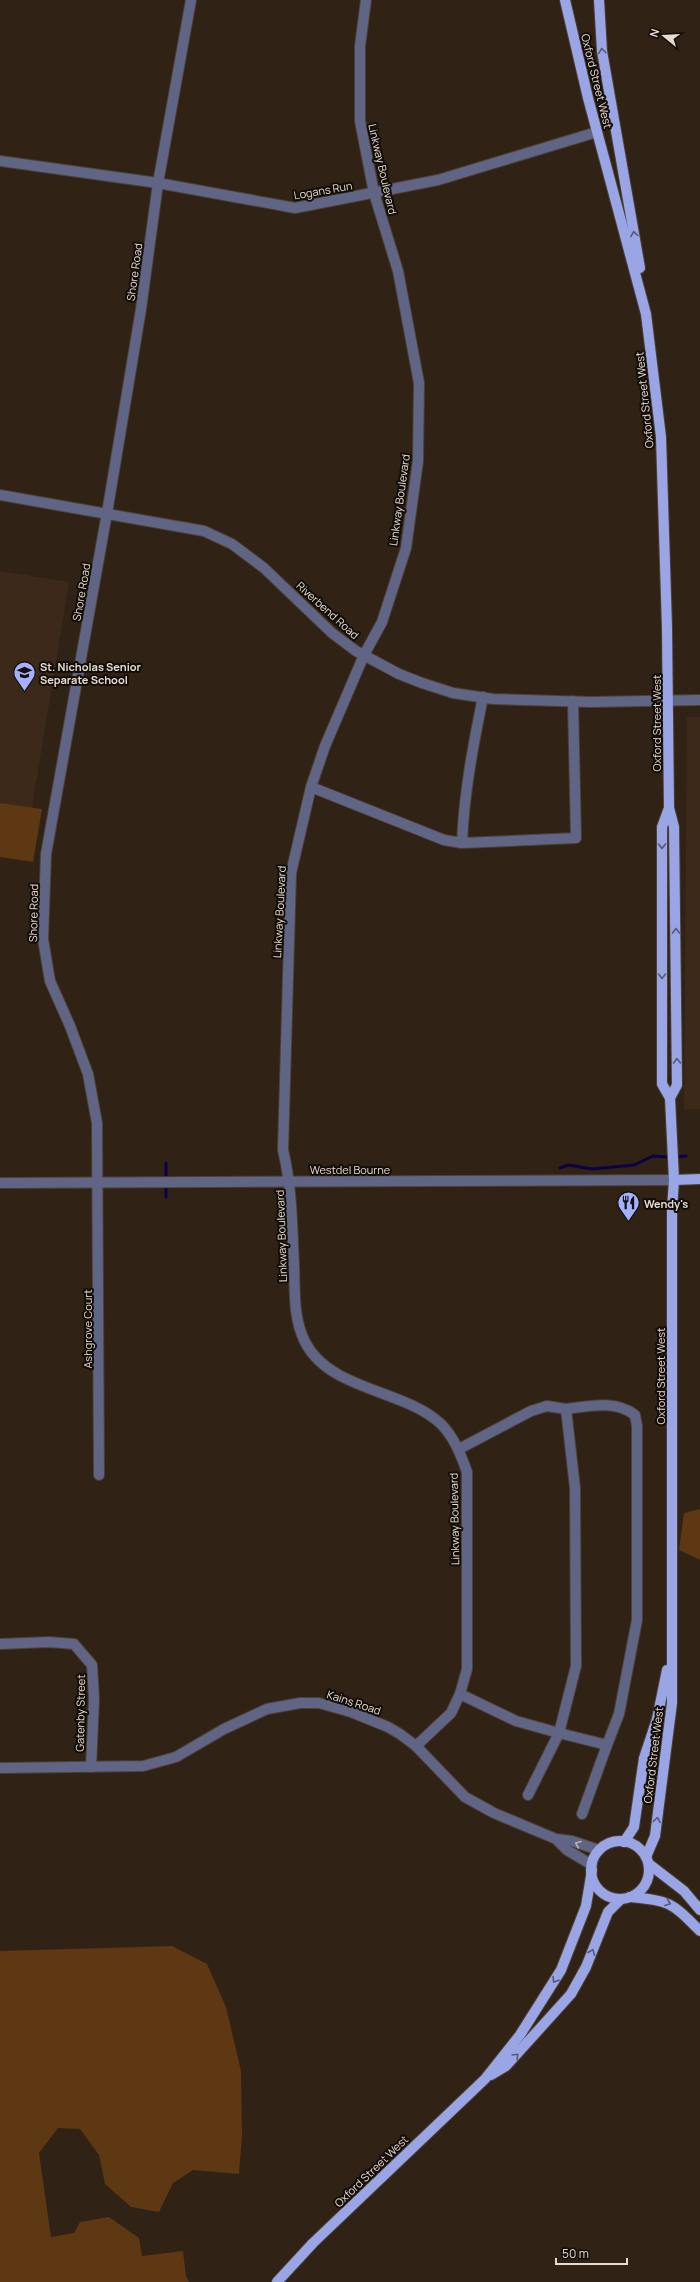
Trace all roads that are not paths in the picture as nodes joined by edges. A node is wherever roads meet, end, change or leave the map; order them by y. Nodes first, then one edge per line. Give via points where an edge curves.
1 (191, 0) edge
2 (366, 0) edge
3 (566, 0) edge
4 (599, 0) edge
5 (597, 132) junction
6 (0, 161) edge
7 (158, 183) junction
8 (374, 193) junction
9 (646, 314) junction
10 (0, 495) edge
11 (107, 513) junction
12 (364, 655) junction
13 (482, 697) junction
14 (668, 700) junction
15 (700, 700) edge
16 (573, 701) junction
17 (311, 787) junction
18 (669, 808) junction
19 (462, 842) junction
20 (670, 1098) junction
21 (700, 1179) edge
22 (674, 1180) junction
23 (291, 1181) junction
24 (0, 1183) edge
25 (96, 1183) junction
26 (566, 1409) junction
27 (459, 1449) junction
28 (98, 1474) dead end
29 (0, 1644) edge
30 (671, 1654) junction
31 (460, 1694) junction
32 (559, 1733) junction
33 (416, 1746) junction
34 (607, 1746) junction
35 (91, 1767) junction
36 (0, 1768) edge
37 (528, 1795) dead end
38 (582, 1814) dead end
39 (556, 1840) junction
40 (624, 1842) junction
41 (599, 1850) junction
42 (647, 1860) junction
43 (592, 1868) junction
44 (625, 1898) junction
45 (700, 1910) edge
46 (700, 1931) edge
47 (485, 2079) junction
48 (276, 2282) edge

1 - 7 street, Shore Road
2 - 8 street, Linkway Boulevard via 360,46 360,121
3 - 5 main road, Oxford Street West
9 -> 4 main road via 602,50
5 - 8 street, Logans Run via 438,180
5 - 9 main road, Oxford Street West
6 - 7 street, Logans Run
7 - 8 street, Logans Run via 295,208
7 - 11 street, Shore Road
8 - 12 street, Linkway Boulevard via 398,271 419,383 418,454 406,548 382,622
9 - 14 main road, Oxford Street West via 661,437
10 - 11 street, Riverbend Road
11 - 12 street, Riverbend Road via 194,529 232,544 264,568 332,633
11 - 25 street, Shore Road via 46,854 43,939 50,981 88,1074 97,1124
12 - 13 street, Riverbend Road via 422,684 453,693
12 - 17 street, Linkway Boulevard via 325,746
13 - 16 street, Riverbend Road
13 - 19 street via 468,769
14 - 15 street, Riverbend Road
14 - 16 street, Riverbend Road
14 - 18 main road, Oxford Street West
16 - 19 street via 576,838
17 - 19 street via 444,840
17 - 23 street, Linkway Boulevard via 290,886 284,1150
20 -> 18 main road, Oxford Street West via 677,1085 674,827
18 -> 20 main road, Oxford Street West via 662,827 662,1084
20 - 22 main road, Oxford Street West
21 - 22 main road, Westdel Bourne
22 - 23 street, Westdel Bourne
22 - 30 main road, Oxford Street West
23 - 25 street, Westdel Bourne
23 - 27 street, Linkway Boulevard via 295,1308 305,1342 330,1370 427,1414 441,1425
24 - 25 street, Westdel Bourne
25 - 28 street, Ashgrove Court
26 - 27 street via 547,1406 531,1411
26 - 32 street via 576,1488 576,1666
26 - 34 street via 616,1406 635,1415 637,1426 637,1620 619,1714
27 - 31 street, Linkway Boulevard via 467,1472 467,1669
29 - 35 street, Gatenby Street via 74,1644 92,1665
30 - 40 main road, Oxford Street West via 657,1718 644,1758 634,1827
42 -> 30 main road, Oxford Street West via 655,1836 672,1704
31 - 32 street via 516,1721
31 - 33 street, Linkway Boulevard via 451,1713
32 - 34 street
32 - 37 street
33 - 35 street, Kains Road via 388,1727 351,1712 319,1703 300,1703 267,1709 224,1729 176,1757 143,1766
33 - 39 street, Kains Road via 464,1797
34 - 38 street
35 - 36 street, Kains Road
41 -> 39 street, Kains Road via 572,1841
39 - 43 street, Kains Road
40 - 41 main road via 611,1843
40 - 42 main road via 636,1846
41 - 43 main road
42 - 44 main road via 649,1872 643,1888
42 - 45 main road via 684,1891
43 - 44 main road via 597,1887 612,1898
43 -> 47 main road, Oxford Street West via 586,1906 561,1970 520,2035
44 -> 46 main road via 660,1900 674,1905
47 -> 44 main road, Oxford Street West via 506,2066 571,1994 586,1967 608,1912
47 - 48 main road, Oxford Street West via 313,2243

